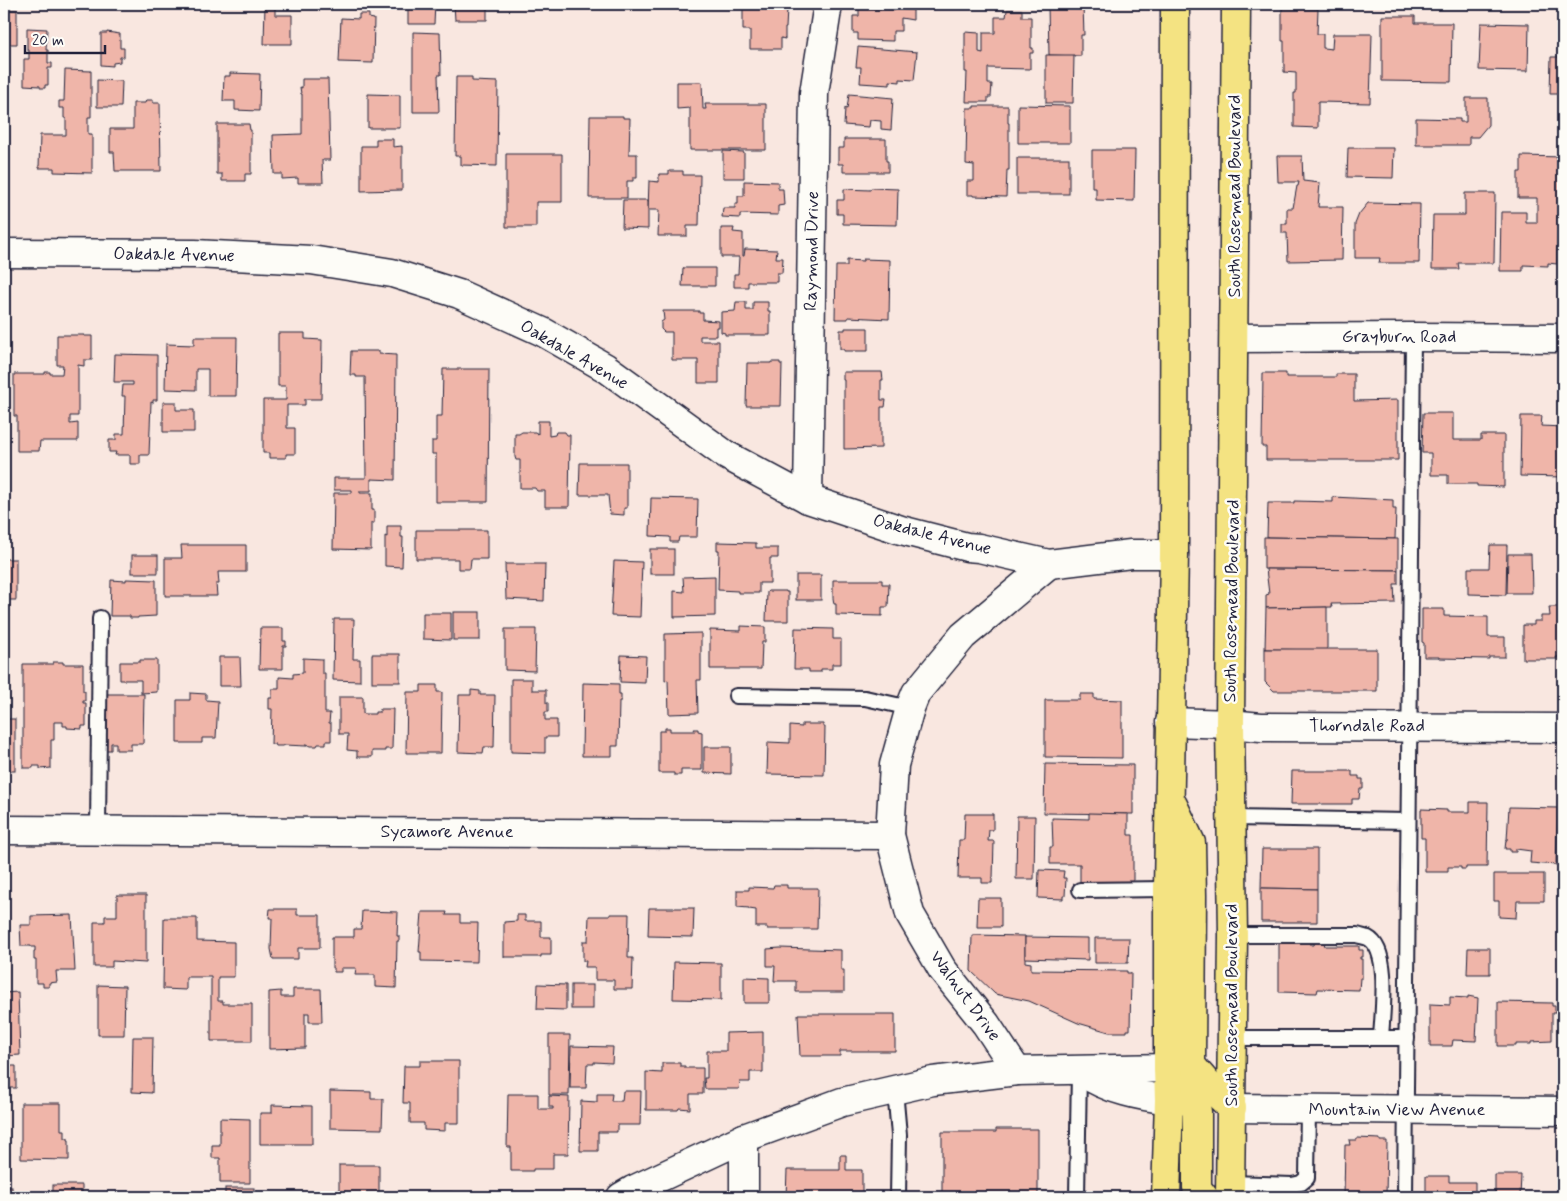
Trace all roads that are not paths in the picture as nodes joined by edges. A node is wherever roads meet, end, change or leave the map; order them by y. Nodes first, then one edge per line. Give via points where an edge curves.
1 (828, 4) edge
2 (1175, 4) edge
3 (1236, 4) edge
4 (4, 253) edge
5 (1413, 337) junction
6 (1234, 338) junction
7 (1563, 338) edge
8 (808, 499) junction
9 (1174, 554) junction
10 (1049, 564) junction
11 (100, 618) dead end
12 (736, 696) dead end
13 (910, 708) junction
14 (1170, 722) junction
15 (1230, 724) junction
16 (1409, 726) junction
17 (1563, 728) edge
18 (1170, 797) junction
19 (1230, 818) junction
20 (1408, 821) junction
21 (4, 830) edge
22 (98, 830) junction
23 (890, 835) junction
24 (1169, 881) junction
25 (1080, 890) dead end
26 (1233, 935) junction
27 (1232, 1038) junction
28 (1381, 1038) junction
29 (1407, 1038) junction
30 (1168, 1068) junction
31 (1079, 1069) junction
32 (1017, 1071) junction
33 (895, 1090) junction
34 (1169, 1100) junction
35 (1232, 1108) junction
36 (1308, 1109) junction
37 (1406, 1110) junction
38 (1563, 1111) edge
39 (744, 1138) junction
40 (1230, 1190) edge
41 (621, 1197) edge
42 (744, 1197) edge
43 (898, 1197) edge
44 (1077, 1197) edge
45 (1166, 1197) edge
46 (1204, 1197) edge
47 (1406, 1197) edge

1 - 8 street, Raymond Drive via 814,93
2 - 9 main road
3 - 6 main road, South Rosemead Boulevard
4 - 8 street, Oakdale Avenue via 195,254 311,260 392,273 459,294 543,332 606,368 726,455
5 - 6 street, Grayburn Road
5 - 7 street, Grayburn Road
5 - 16 lane
6 - 15 main road, South Rosemead Boulevard
8 - 10 street, Oakdale Avenue via 900,530
9 - 10 street, Oakdale Avenue via 1131,554
9 - 14 main road
10 - 13 street, Walnut Drive via 963,636 916,693
11 - 22 lane
12 - 13 lane via 865,698
13 - 23 street, Walnut Drive via 894,765
14 - 15 street, Thorndale Road
14 - 18 main road
15 - 16 street, Thorndale Road via 1262,727
15 - 19 main road, South Rosemead Boulevard
16 - 17 street, Thorndale Road
16 - 20 lane
18 - 24 main road
18 - 35 main road via 1191,843 1191,1065
19 - 20 lane
19 - 26 main road, South Rosemead Boulevard
20 - 29 lane
21 - 22 street, Sycamore Avenue
22 - 23 street, Sycamore Avenue
23 - 32 street, Walnut Drive via 910,914 942,969 986,1024
24 - 25 lane
24 - 30 main road
26 - 27 main road, South Rosemead Boulevard
26 - 28 lane via 1357,935 1369,938 1382,958
27 - 28 lane
27 - 35 main road, South Rosemead Boulevard
28 - 29 lane
29 - 37 lane
30 - 31 street
30 - 34 main road
30 - 46 main road via 1197,1111 1197,1188
31 - 32 street
31 - 34 street via 1095,1081 1137,1095
31 - 44 lane
32 - 33 street
33 - 39 street via 842,1102
33 - 43 lane via 899,1135
34 - 45 main road
35 - 36 street, Mountain View Avenue
35 - 40 main road, South Rosemead Boulevard
36 - 37 street, Mountain View Avenue
36 - 40 lane via 1307,1178 1292,1185
37 - 38 street, Mountain View Avenue
37 - 47 lane
39 - 41 street
39 - 42 street

